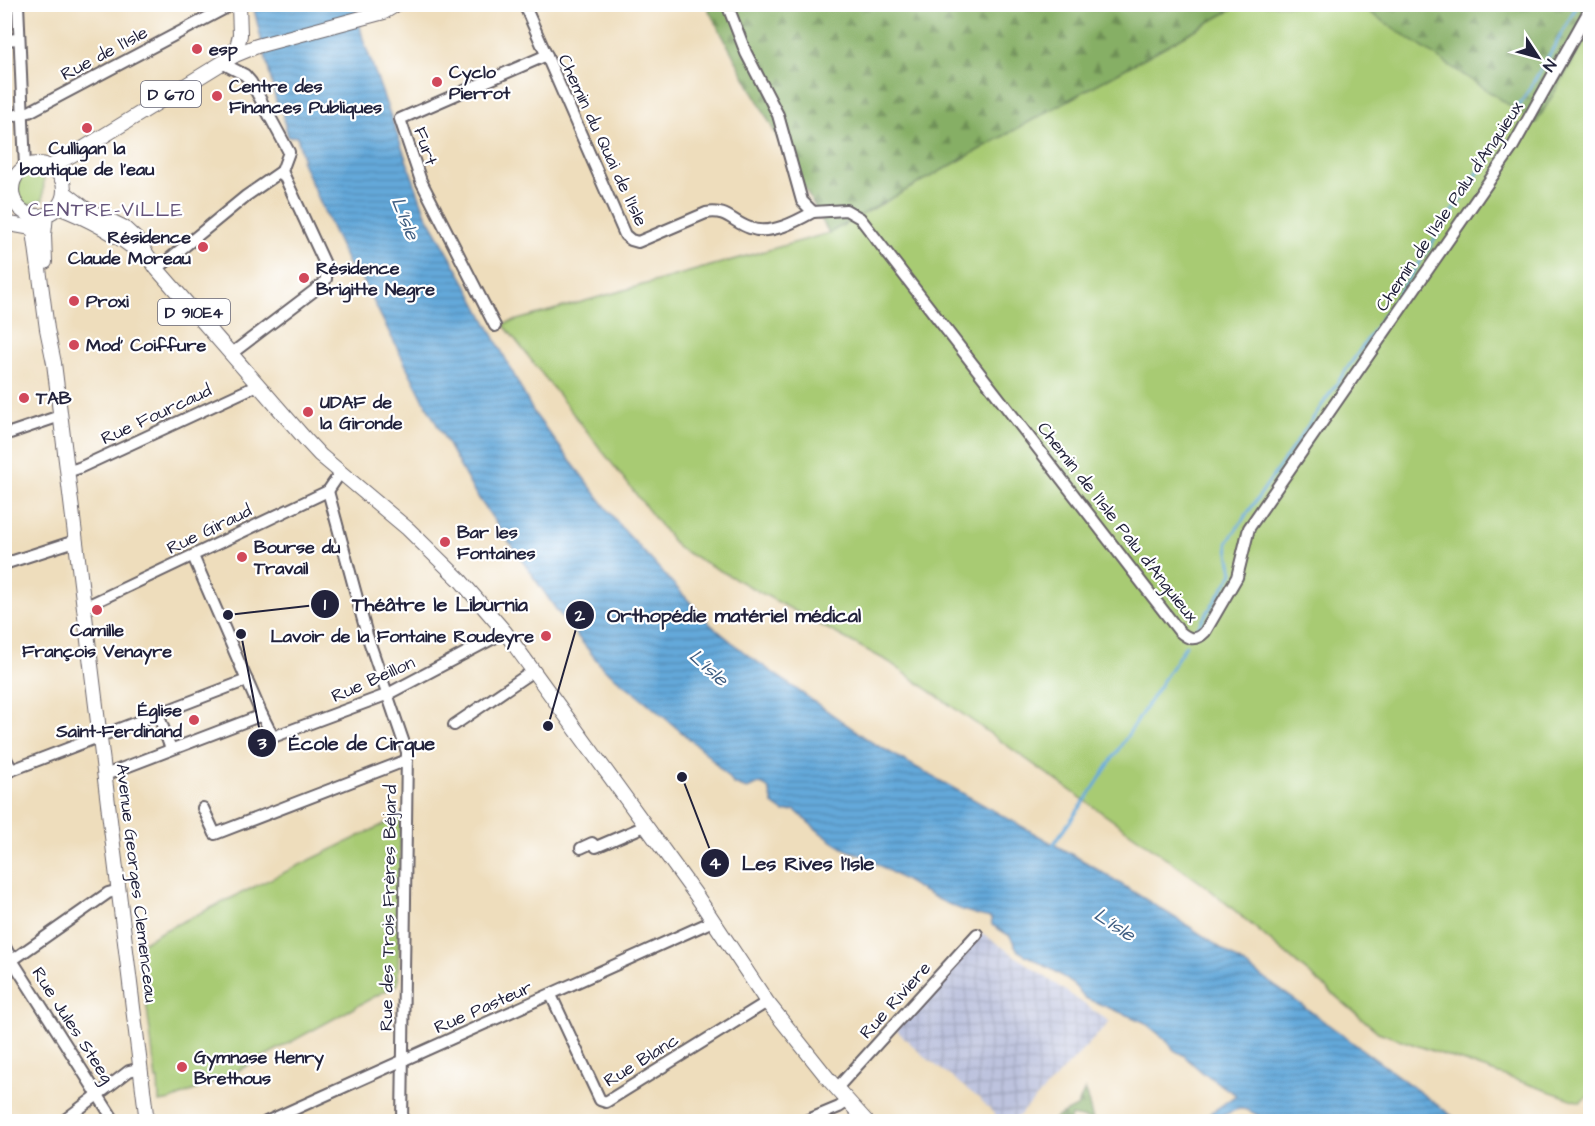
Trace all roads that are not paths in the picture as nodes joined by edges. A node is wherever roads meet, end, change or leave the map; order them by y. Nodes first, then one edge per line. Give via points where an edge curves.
1 (18, 4) edge
2 (233, 4) edge
3 (239, 4) edge
4 (398, 4) edge
5 (524, 4) edge
6 (727, 4) edge
7 (1590, 9) edge
8 (240, 36) junction
9 (19, 39) junction
10 (4, 40) edge
11 (255, 46) junction
12 (235, 55) junction
13 (547, 56) junction
14 (222, 63) junction
15 (22, 114) junction
16 (4, 118) edge
17 (121, 125) junction
18 (25, 167) junction
19 (50, 167) junction
20 (282, 171) junction
21 (9, 179) edge
22 (63, 187) junction
23 (11, 209) edge
24 (52, 211) junction
25 (813, 212) junction
26 (32, 222) junction
27 (4, 223) edge
28 (153, 265) junction
29 (495, 326) dead end
30 (231, 354) junction
31 (54, 363) junction
32 (258, 385) junction
33 (60, 416) junction
34 (4, 435) edge
35 (67, 472) junction
36 (341, 472) junction
37 (328, 491) junction
38 (75, 541) junction
39 (193, 556) junction
40 (4, 564) edge
41 (84, 605) junction
42 (505, 632) junction
43 (533, 671) junction
44 (247, 680) junction
45 (386, 695) junction
46 (158, 714) junction
47 (262, 715) junction
48 (454, 725) dead end
49 (100, 737) junction
50 (171, 749) junction
51 (4, 755) edge
52 (407, 760) junction
53 (8, 772) edge
54 (105, 775) junction
55 (202, 808) dead end
56 (645, 826) junction
57 (581, 849) dead end
58 (118, 890) junction
59 (713, 921) junction
60 (976, 934) dead end
61 (4, 945) edge
62 (8, 963) edge
63 (551, 995) junction
64 (767, 1002) junction
65 (402, 1062) junction
66 (141, 1068) junction
67 (837, 1088) junction
68 (98, 1093) junction
69 (848, 1101) junction
70 (62, 1122) edge
71 (116, 1122) edge
72 (147, 1122) edge
73 (266, 1122) edge
74 (402, 1122) edge
75 (803, 1122) edge
76 (867, 1122) edge

1 - 9 street
2 - 15 street, Rue de l'Isle
3 - 8 main road
4 - 11 main road, D 670 via 384,12
5 - 13 street, Chemin du Quai de l'Isle
6 - 25 street via 746,53 778,115 802,201
7 - 25 street, Chemin de l'Isle Palu d’Anguieux via 1512,148 1249,528 1237,577 1199,638 1186,637 1179,631 860,218 846,210
8 - 11 main road
8 - 12 main road
9 - 10 street
9 - 15 street
11 - 12 main road, D 670
12 - 14 main road, D 670
13 - 25 street, Chemin du Quai de l'Isle via 626,235 632,240 638,242 717,211 762,231 796,222
13 - 29 street, Furt via 400,119 421,181
14 - 17 main road, D 670
14 - 20 street via 251,82 289,152
15 - 16 street, Rue de l'Isle
15 - 18 street
17 - 19 main road, D 670
17 - 22 main road, D 670 via 72,165
18 - 19 main road
18 - 21 main road
19 - 22 main road
20 - 28 street
20 - 30 street via 326,266 326,279
21 - 23 main road
22 - 24 main road
22 - 28 main road, D 910E4 via 86,209 136,239
23 - 26 main road
24 - 26 main road
24 - 28 main road, D 910E4 via 71,212 131,246
24 - 31 main road, Avenue Georges Clemenceau via 44,257 54,328
26 - 27 main road
26 - 31 main road, Avenue Georges Clemenceau
28 - 30 main road, D 910E4
30 - 32 main road, D 910E4
31 - 33 main road, Avenue Georges Clemenceau
32 - 35 street, Rue Fourcaud
32 - 36 main road, D 910E4 via 307,441
33 - 34 street
33 - 35 main road, Avenue Georges Clemenceau
35 - 38 main road, Avenue Georges Clemenceau
36 - 37 street, Rue Giraud
36 - 42 main road, D 910E4 via 461,581
37 - 39 street, Rue Giraud
37 - 45 street, Rue des Trois Frères Béjard
38 - 40 street
38 - 41 main road, Avenue Georges Clemenceau
39 - 41 street, Rue Giraud
39 - 44 street
41 - 49 main road, Avenue Georges Clemenceau
42 - 43 main road, D 910E4
42 - 45 street, Rue Beillon
43 - 48 street
43 - 56 main road, D 910E4
44 - 46 street
44 - 47 street
45 - 47 street, Rue Beillon via 273,738
45 - 52 street, Rue des Trois Frères Béjard
46 - 49 street
46 - 50 street
47 - 50 street
49 - 53 street
49 - 54 main road, Avenue Georges Clemenceau
50 - 54 street
51 - 53 street
52 - 55 street via 215,834
52 - 65 street, Rue des Trois Frères Béjard
54 - 58 main road, Avenue Georges Clemenceau
56 - 57 street via 597,847 592,843
56 - 59 main road, D 910E4
58 - 62 street via 108,893
58 - 66 main road, Avenue Georges Clemenceau
59 - 63 street, Rue Pasteur
59 - 64 main road, D 910E4
60 - 67 street, Rue Riviere
61 - 62 street, Rue Jules Steeg
62 - 68 street, Rue Jules Steeg
63 - 64 street, Rue Blanc via 600,1100 606,1101
63 - 65 street, Rue Pasteur
64 - 67 main road, D 910E4
65 - 73 street, Rue Pasteur
65 - 74 street, Rue des Trois Frères Béjard
66 - 68 street via 129,1071
66 - 72 main road, Avenue Georges Clemenceau
67 - 69 main road, D 910E4
68 - 70 street
68 - 71 street, Rue Jules Steeg
69 - 75 street
69 - 76 main road, D 910E4

